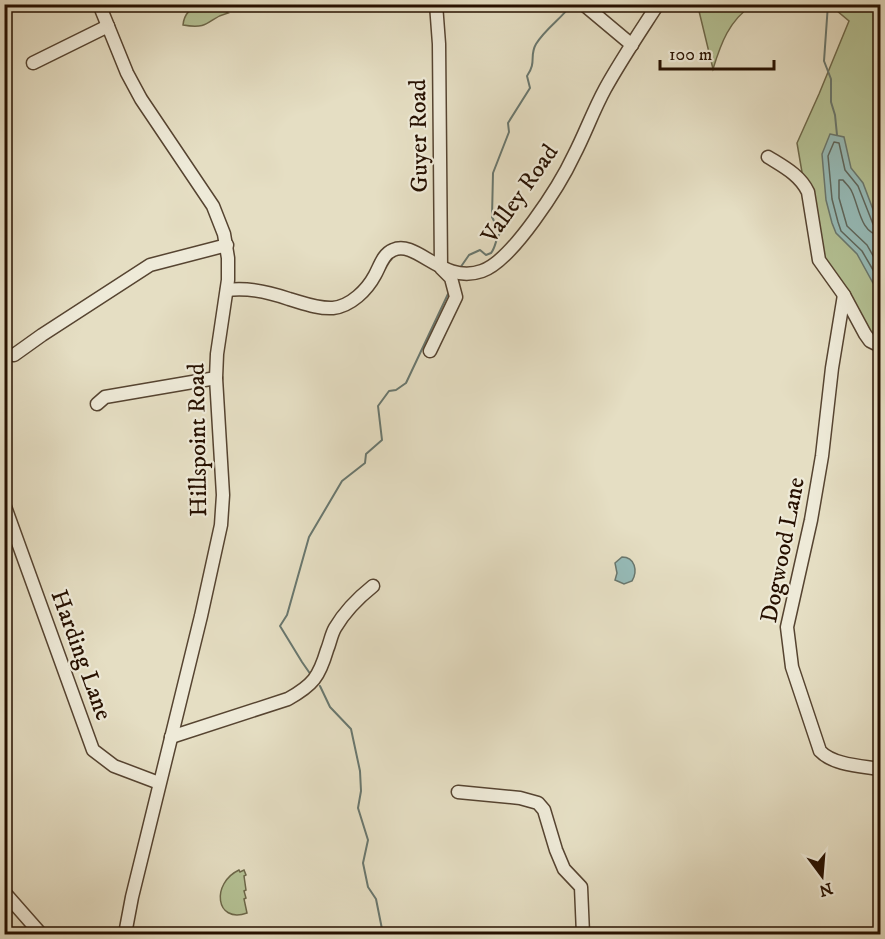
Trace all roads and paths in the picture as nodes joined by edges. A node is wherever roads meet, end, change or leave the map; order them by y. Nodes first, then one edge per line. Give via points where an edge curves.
1 (99, 4) edge
2 (436, 4) edge
3 (583, 4) edge
4 (658, 4) edge
5 (108, 26) junction
6 (632, 45) junction
7 (33, 63) dead end
8 (768, 157) dead end
9 (227, 245) junction
10 (441, 268) junction
11 (227, 290) junction
12 (844, 295) junction
13 (857, 323) junction
14 (838, 326) junction
15 (880, 346) edge
16 (430, 351) dead end
17 (14, 355) dead end
18 (216, 378) junction
19 (97, 404) dead end
20 (4, 504) edge
21 (373, 586) dead end
22 (171, 737) junction
23 (880, 769) edge
24 (159, 783) junction
25 (458, 792) dead end
26 (4, 892) edge
27 (41, 934) edge
28 (125, 934) edge
29 (583, 934) edge

1 - 5 street, Hillspoint Road
2 - 10 street, Guyer Road
3 - 6 street
4 - 6 street, Valley Road
5 - 7 street
5 - 9 street, Hillspoint Road via 141,99 213,206
6 - 10 street, Valley Road via 604,90 567,170 498,262 488,269 462,274
8 - 12 street via 804,184 819,260
9 - 11 street, Hillspoint Road
9 - 17 street via 150,266
10 - 11 street, Valley Road via 408,249 395,249 386,255 362,292 333,308 248,289
10 - 16 street via 450,278 456,297
11 - 18 street, Hillspoint Road
12 - 13 street
12 - 14 street, Dogwood Lane
13 - 14 street
13 - 15 street
14 - 23 street, Dogwood Lane via 822,456 787,627 792,667 820,751 833,759
18 - 19 street via 105,397
18 - 22 street, Hillspoint Road via 222,518
20 - 24 street, Harding Lane via 93,750 114,766
21 - 22 street via 343,615 322,667 304,690 288,699
22 - 24 street, Hillspoint Road
24 - 28 street, Hillspoint Road
25 - 29 street via 538,803 544,810 564,869 581,887
26 - 27 street

